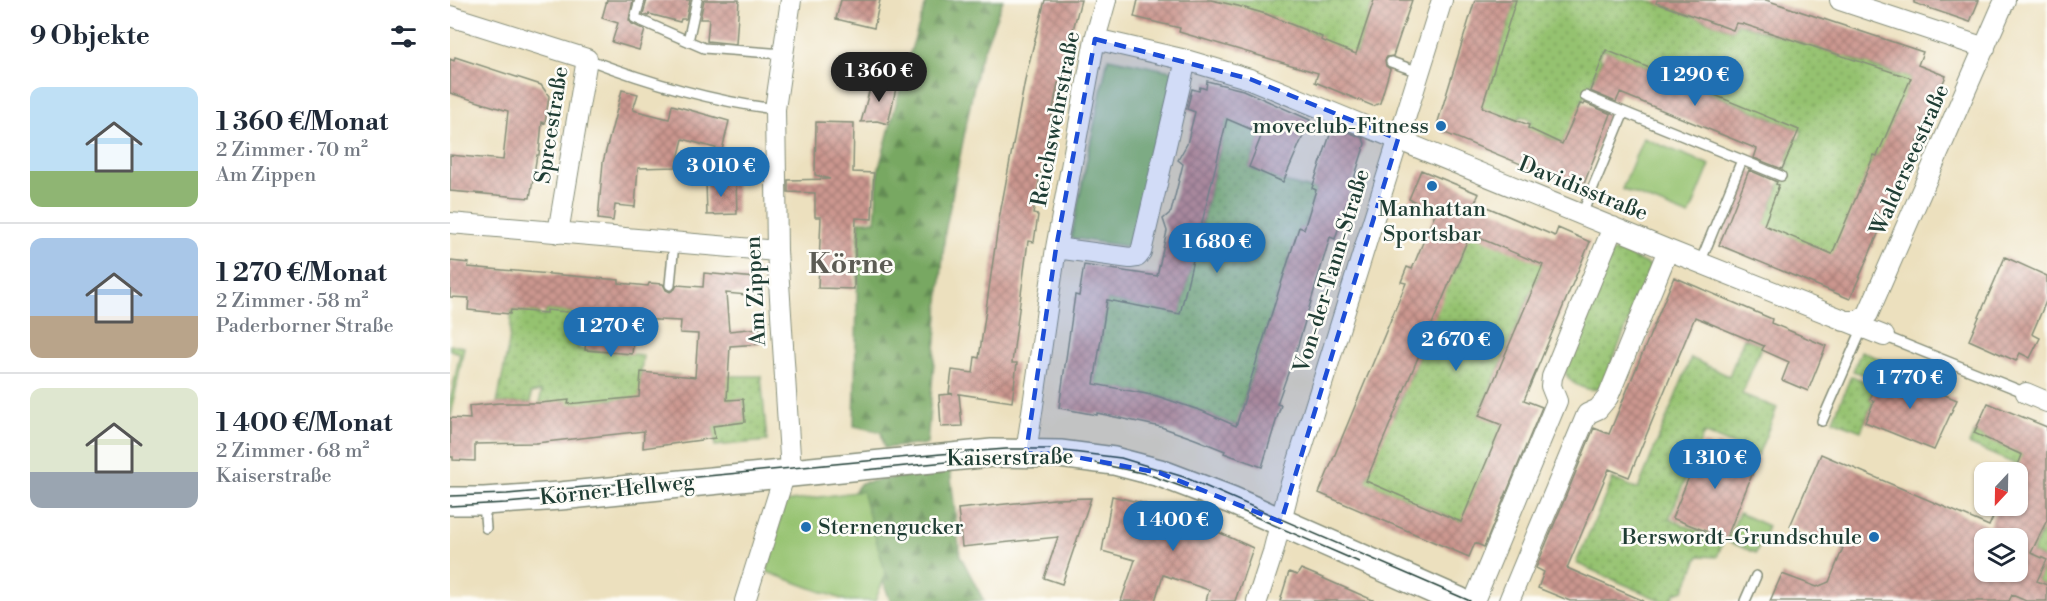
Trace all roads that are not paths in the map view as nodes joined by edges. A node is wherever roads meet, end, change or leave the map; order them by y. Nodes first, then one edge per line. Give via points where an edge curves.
1 (640, 0) edge
2 (697, 0) edge
3 (791, 0) edge
4 (1106, 0) edge
5 (1442, 0) edge
6 (1840, 0) edge
7 (2005, 0) edge
8 (450, 16) edge
9 (1095, 39) junction
10 (688, 41) junction
11 (1985, 48) junction
12 (783, 54) junction
13 (587, 60) junction
14 (1186, 60) junction
15 (1391, 63) dead end
16 (1419, 72) junction
17 (1585, 96) dead end
18 (775, 109) junction
19 (1624, 112) junction
20 (1398, 140) junction
21 (1742, 160) junction
22 (1781, 176) dead end
23 (1582, 214) junction
24 (450, 223) edge
25 (1613, 227) junction
26 (558, 234) junction
27 (674, 243) junction
28 (1056, 248) junction
29 (1668, 250) junction
30 (777, 251) junction
31 (1700, 263) junction
32 (670, 285) dead end
33 (1865, 321) junction
34 (1884, 336) joint
35 (2026, 393) joint
36 (1557, 400) junction
37 (2047, 402) edge
38 (1587, 414) junction
39 (1822, 421) dead end
40 (1026, 453) junction
41 (788, 473) junction
42 (450, 501) edge
43 (484, 501) junction
44 (1281, 522) junction
45 (486, 528) dead end
46 (1756, 576) dead end
47 (745, 601) edge
48 (1257, 601) edge
49 (1459, 601) edge
50 (1474, 601) edge
51 (1509, 601) edge
52 (1745, 601) edge

1 - 10 lane via 636,18
2 - 10 lane
3 - 12 street, Am Zippen
4 - 9 street, Reichswehrstraße
5 - 16 street, Von-der-Tann-Straße
6 - 11 street
7 - 11 street, Walderseestraße
8 - 13 street, Spreestraße
9 - 14 street, Davidisstraße
9 - 28 street, Reichswehrstraße
10 - 12 lane via 704,48
11 - 33 street, Walderseestraße
12 - 18 street, Am Zippen
13 - 18 lane via 637,78
13 - 26 street, Spreestraße
14 - 20 street, Davidisstraße via 1251,79
14 - 28 street via 1141,252 1130,258
15 - 16 lane
16 - 20 street, Von-der-Tann-Straße
17 - 19 lane
18 - 30 street, Am Zippen
19 - 21 lane
19 - 23 lane
20 - 23 street, Davidisstraße
20 - 44 street, Von-der-Tann-Straße
21 - 22 lane
21 - 31 lane
23 - 25 street, Davidisstraße
24 - 26 street
25 - 29 street, Davidisstraße
25 - 36 street via 1552,376 1551,386
26 - 27 street
27 - 30 street
27 - 32 lane
28 - 40 street, Reichswehrstraße
29 - 31 street, Davidisstraße
29 - 38 street via 1608,397 1598,409
30 - 41 street, Am Zippen
31 - 33 street, Davidisstraße via 1844,321
33 - 34 street
33 - 39 lane
34 - 35 lane
35 - 37 street
36 - 38 street
36 - 50 street
38 - 51 street
40 - 41 main road, Kaiserstraße
40 - 44 main road, Kaiserstraße via 1097,458 1154,471
41 - 43 main road, Körner Hellweg
41 - 47 street
42 - 43 main road, Körner Hellweg
43 - 45 lane
44 - 48 street, Von-der-Tann-Straße
44 - 49 main road, Kaiserstraße
46 - 52 lane

